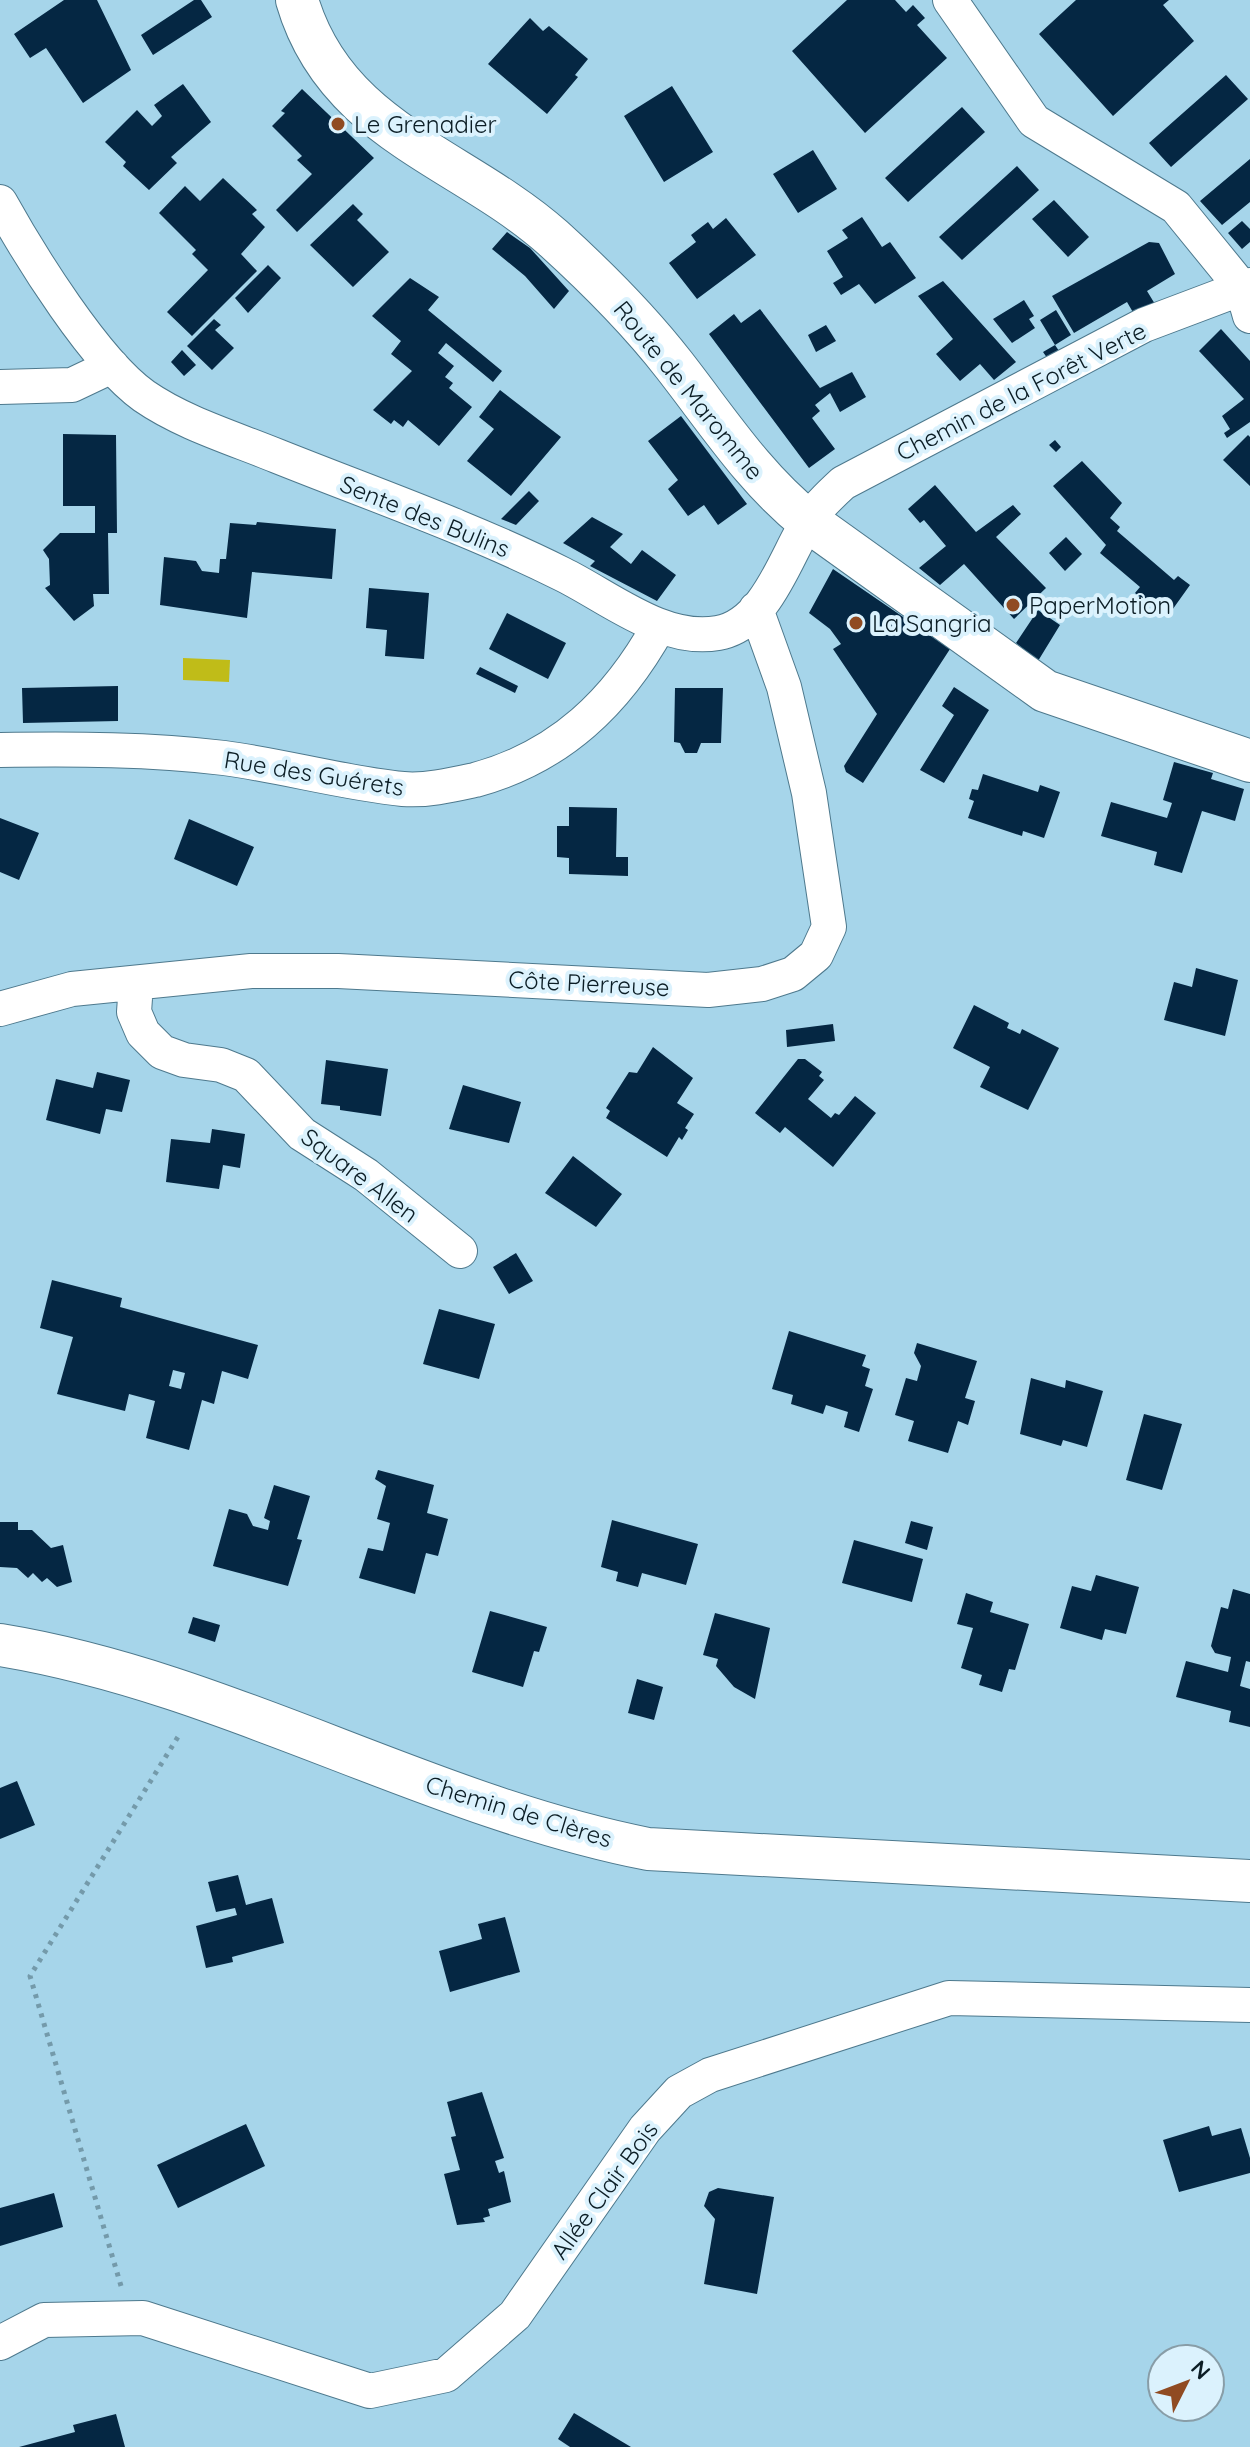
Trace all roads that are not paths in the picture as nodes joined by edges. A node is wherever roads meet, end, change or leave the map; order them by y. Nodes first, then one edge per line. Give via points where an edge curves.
1 (297, 0) edge
2 (950, 0) edge
3 (0, 202) edge
4 (10, 238) edge
5 (1247, 296) edge
6 (112, 366) junction
7 (0, 387) edge
8 (808, 521) junction
9 (756, 609) junction
10 (659, 626) junction
11 (0, 750) edge
12 (1250, 761) edge
13 (136, 984) junction
14 (0, 1009) edge
15 (460, 1251) dead end
16 (0, 1645) edge
17 (1250, 1881) edge
18 (1250, 2005) edge
19 (0, 2343) edge

1 - 8 street, Route de Maromme via 310,38 330,69 371,114 561,246 671,361 767,486
2 - 5 street via 1034,121 1176,207
3 - 4 street, Sente des Bulins
4 - 6 street, Sente des Bulins
5 - 8 street, Chemin de la Forêt Verte via 1144,325 843,483
6 - 7 street via 72,385
6 - 10 street, Sente des Bulins via 170,412 485,539
8 - 9 street, Sente des Bulins via 771,592
8 - 12 street, Route de Maromme via 1045,691
9 - 10 street, Sente des Bulins via 721,633
9 - 13 street, Côte Pierreuse via 784,687 809,793 829,927 816,955 793,974 762,984 708,990 338,971 251,971
10 - 11 street, Rue des Guérets via 613,697 578,730 498,774 455,785 405,789 225,758 149,751
13 - 14 street, Côte Pierreuse via 72,989
13 - 15 street, Square Allen via 134,1012 143,1033 162,1052 246,1075 302,1134 366,1175
16 - 17 street, Chemin de Clères via 113,1670 204,1698 493,1808 634,1846
18 - 19 street, Allée Clair Bois via 949,1998 710,2075 679,2092 645,2129 515,2315 446,2375 370,2391 131,2317 44,2320

